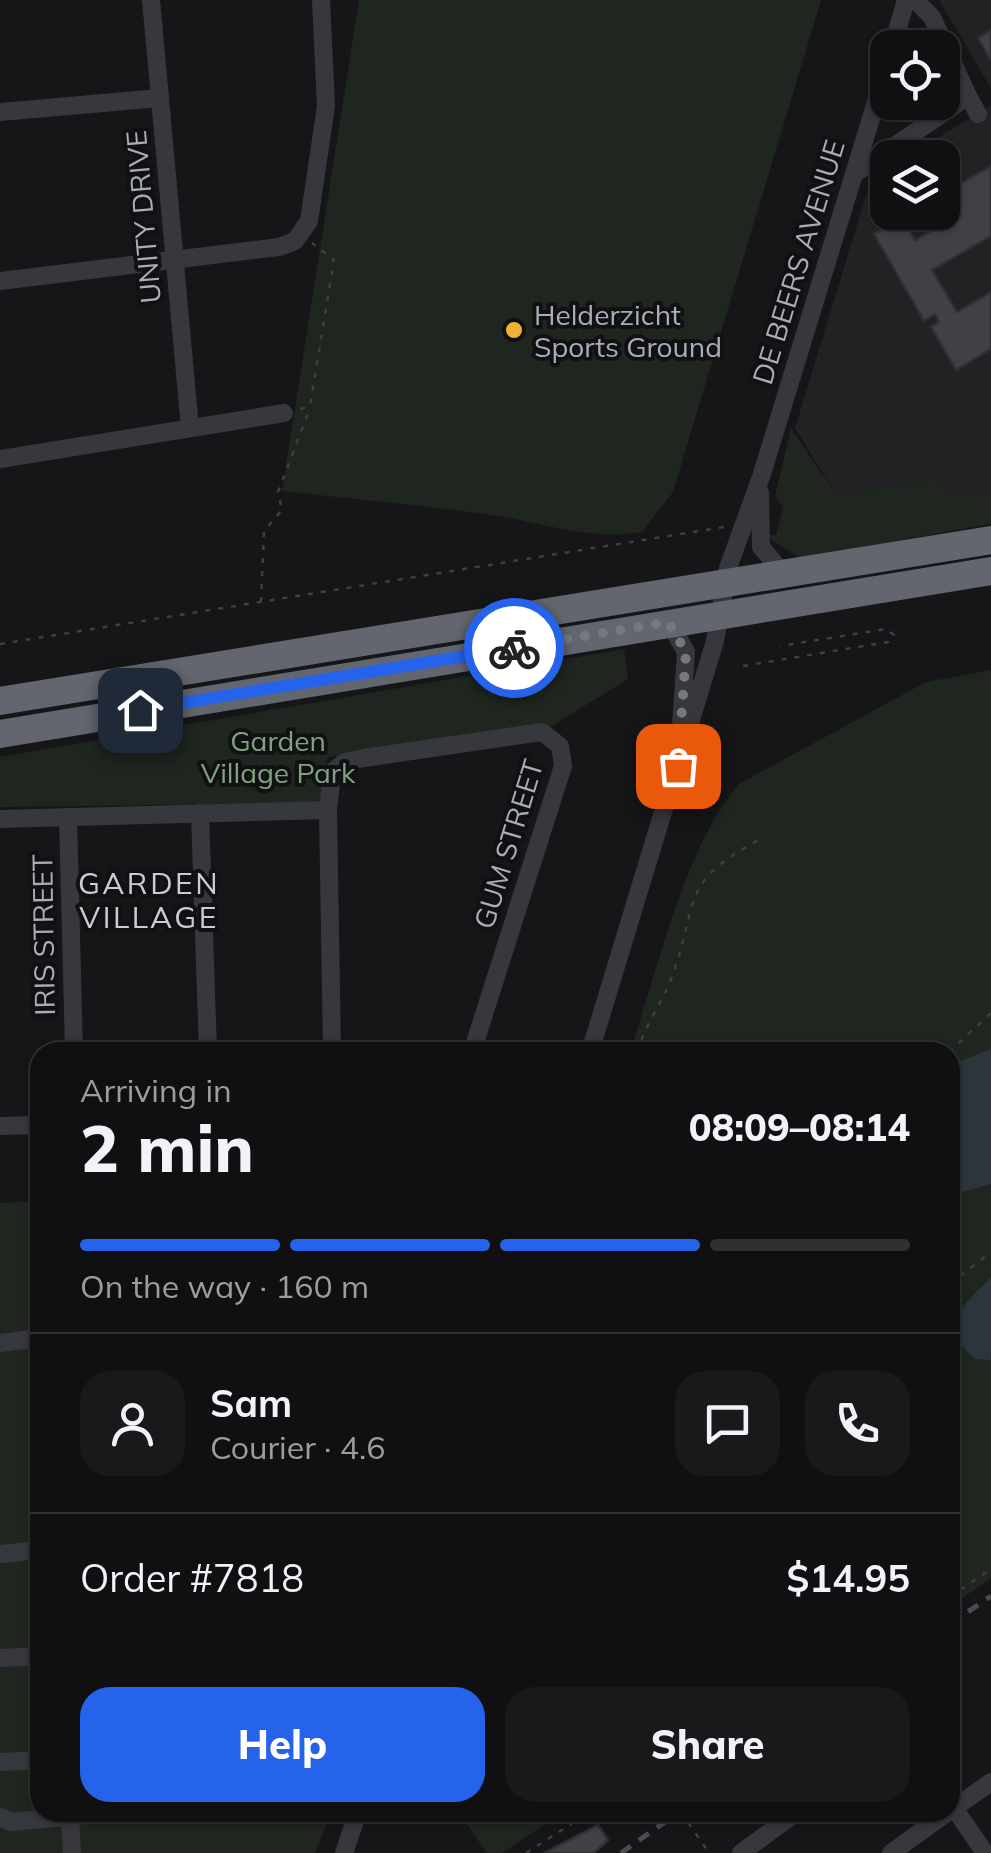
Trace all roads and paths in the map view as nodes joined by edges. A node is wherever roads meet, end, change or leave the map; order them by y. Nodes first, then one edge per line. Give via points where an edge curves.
1 (151, 0) edge
2 (321, 0) edge
3 (906, 0) edge
4 (915, 0) edge
5 (897, 30) edge
6 (968, 96) junction
7 (160, 98) junction
8 (0, 112) edge
9 (978, 114) dead end
10 (871, 120) edge
11 (854, 174) junction
12 (302, 236) junction
13 (174, 256) junction
14 (0, 280) edge
15 (310, 406) junction
16 (284, 413) joint
17 (190, 428) junction
18 (0, 459) edge
19 (760, 477) junction
20 (742, 524) junction
21 (991, 540) edge
22 (991, 571) edge
23 (783, 573) junction
24 (725, 582) junction
25 (261, 602) junction
26 (720, 614) junction
27 (668, 622) junction
28 (0, 644) edge
29 (780, 646) dead end
30 (743, 666) dead end
31 (0, 701) edge
32 (0, 734) edge
33 (678, 766) junction
34 (328, 810) junction
35 (200, 813) junction
36 (68, 817) junction
37 (0, 819) edge
38 (761, 839) dead end
39 (991, 1013) edge
40 (74, 1042) edge
41 (208, 1042) edge
42 (332, 1042) edge
43 (475, 1042) edge
44 (593, 1042) edge
45 (641, 1042) edge
46 (960, 1042) edge
47 (30, 1125) edge
48 (0, 1126) edge
49 (991, 1252) edge
50 (960, 1276) edge
51 (30, 1339) edge
52 (0, 1343) edge
53 (30, 1551) edge
54 (0, 1554) edge
55 (991, 1568) edge
56 (960, 1590) edge
57 (30, 1656) edge
58 (0, 1658) edge
59 (30, 1760) edge
60 (0, 1762) edge
61 (991, 1782) edge
62 (960, 1804) edge
63 (0, 1817) edge
64 (30, 1821) edge
65 (70, 1822) edge
66 (355, 1822) edge
67 (574, 1822) edge
68 (688, 1822) edge
69 (784, 1822) edge
70 (935, 1822) edge
71 (959, 1822) edge
72 (72, 1853) edge
73 (344, 1853) edge
74 (526, 1853) edge
75 (709, 1853) edge
76 (741, 1853) edge
77 (891, 1853) edge
78 (985, 1853) edge

1 - 7 street, UNITY DRIVE
2 - 12 street via 326,106
3 - 5 street
4 - 6 street via 932,16
6 - 9 street
6 - 11 street
7 - 8 street
7 - 13 street, UNITY DRIVE
10 - 11 street, DE BEERS AVENUE
11 - 19 street, DE BEERS AVENUE
12 - 13 street via 278,247
12 - 15 path via 334,260
13 - 14 street
13 - 17 street, UNITY DRIVE
15 - 16 path
15 - 25 path via 278,492 282,510 264,530
16 - 17 street
17 - 18 street
19 - 20 street, DE BEERS AVENUE
19 - 23 street, DE BEERS AVENUE via 761,548
20 - 24 street, DE BEERS AVENUE
20 - 25 path
21 - 23 highway
22 - 26 highway
23 - 24 highway
24 - 26 street, DE BEERS AVENUE
24 - 31 highway
25 - 28 path
26 - 27 highway
26 - 33 street, DE BEERS AVENUE
27 - 32 highway
27 - 33 street, DE BEERS AVENUE via 686,652
29 - 30 path via 886,628 894,635 888,642
33 - 44 street, DE BEERS AVENUE
34 - 35 street
34 - 42 street
34 - 43 street, GUM STREET via 330,776 345,762 542,732 560,746 558,780
35 - 36 street
35 - 41 street
36 - 37 street
36 - 40 street, IRIS STREET
38 - 45 path via 712,867 699,884 674,970
39 - 46 path
47 - 48 street
49 - 50 path
51 - 52 street
53 - 54 street
55 - 56 path
57 - 58 street
59 - 60 street
61 - 62 street
63 - 64 street
65 - 72 street
66 - 73 street
67 - 74 path
68 - 75 path
69 - 76 street
70 - 77 street
71 - 78 street

